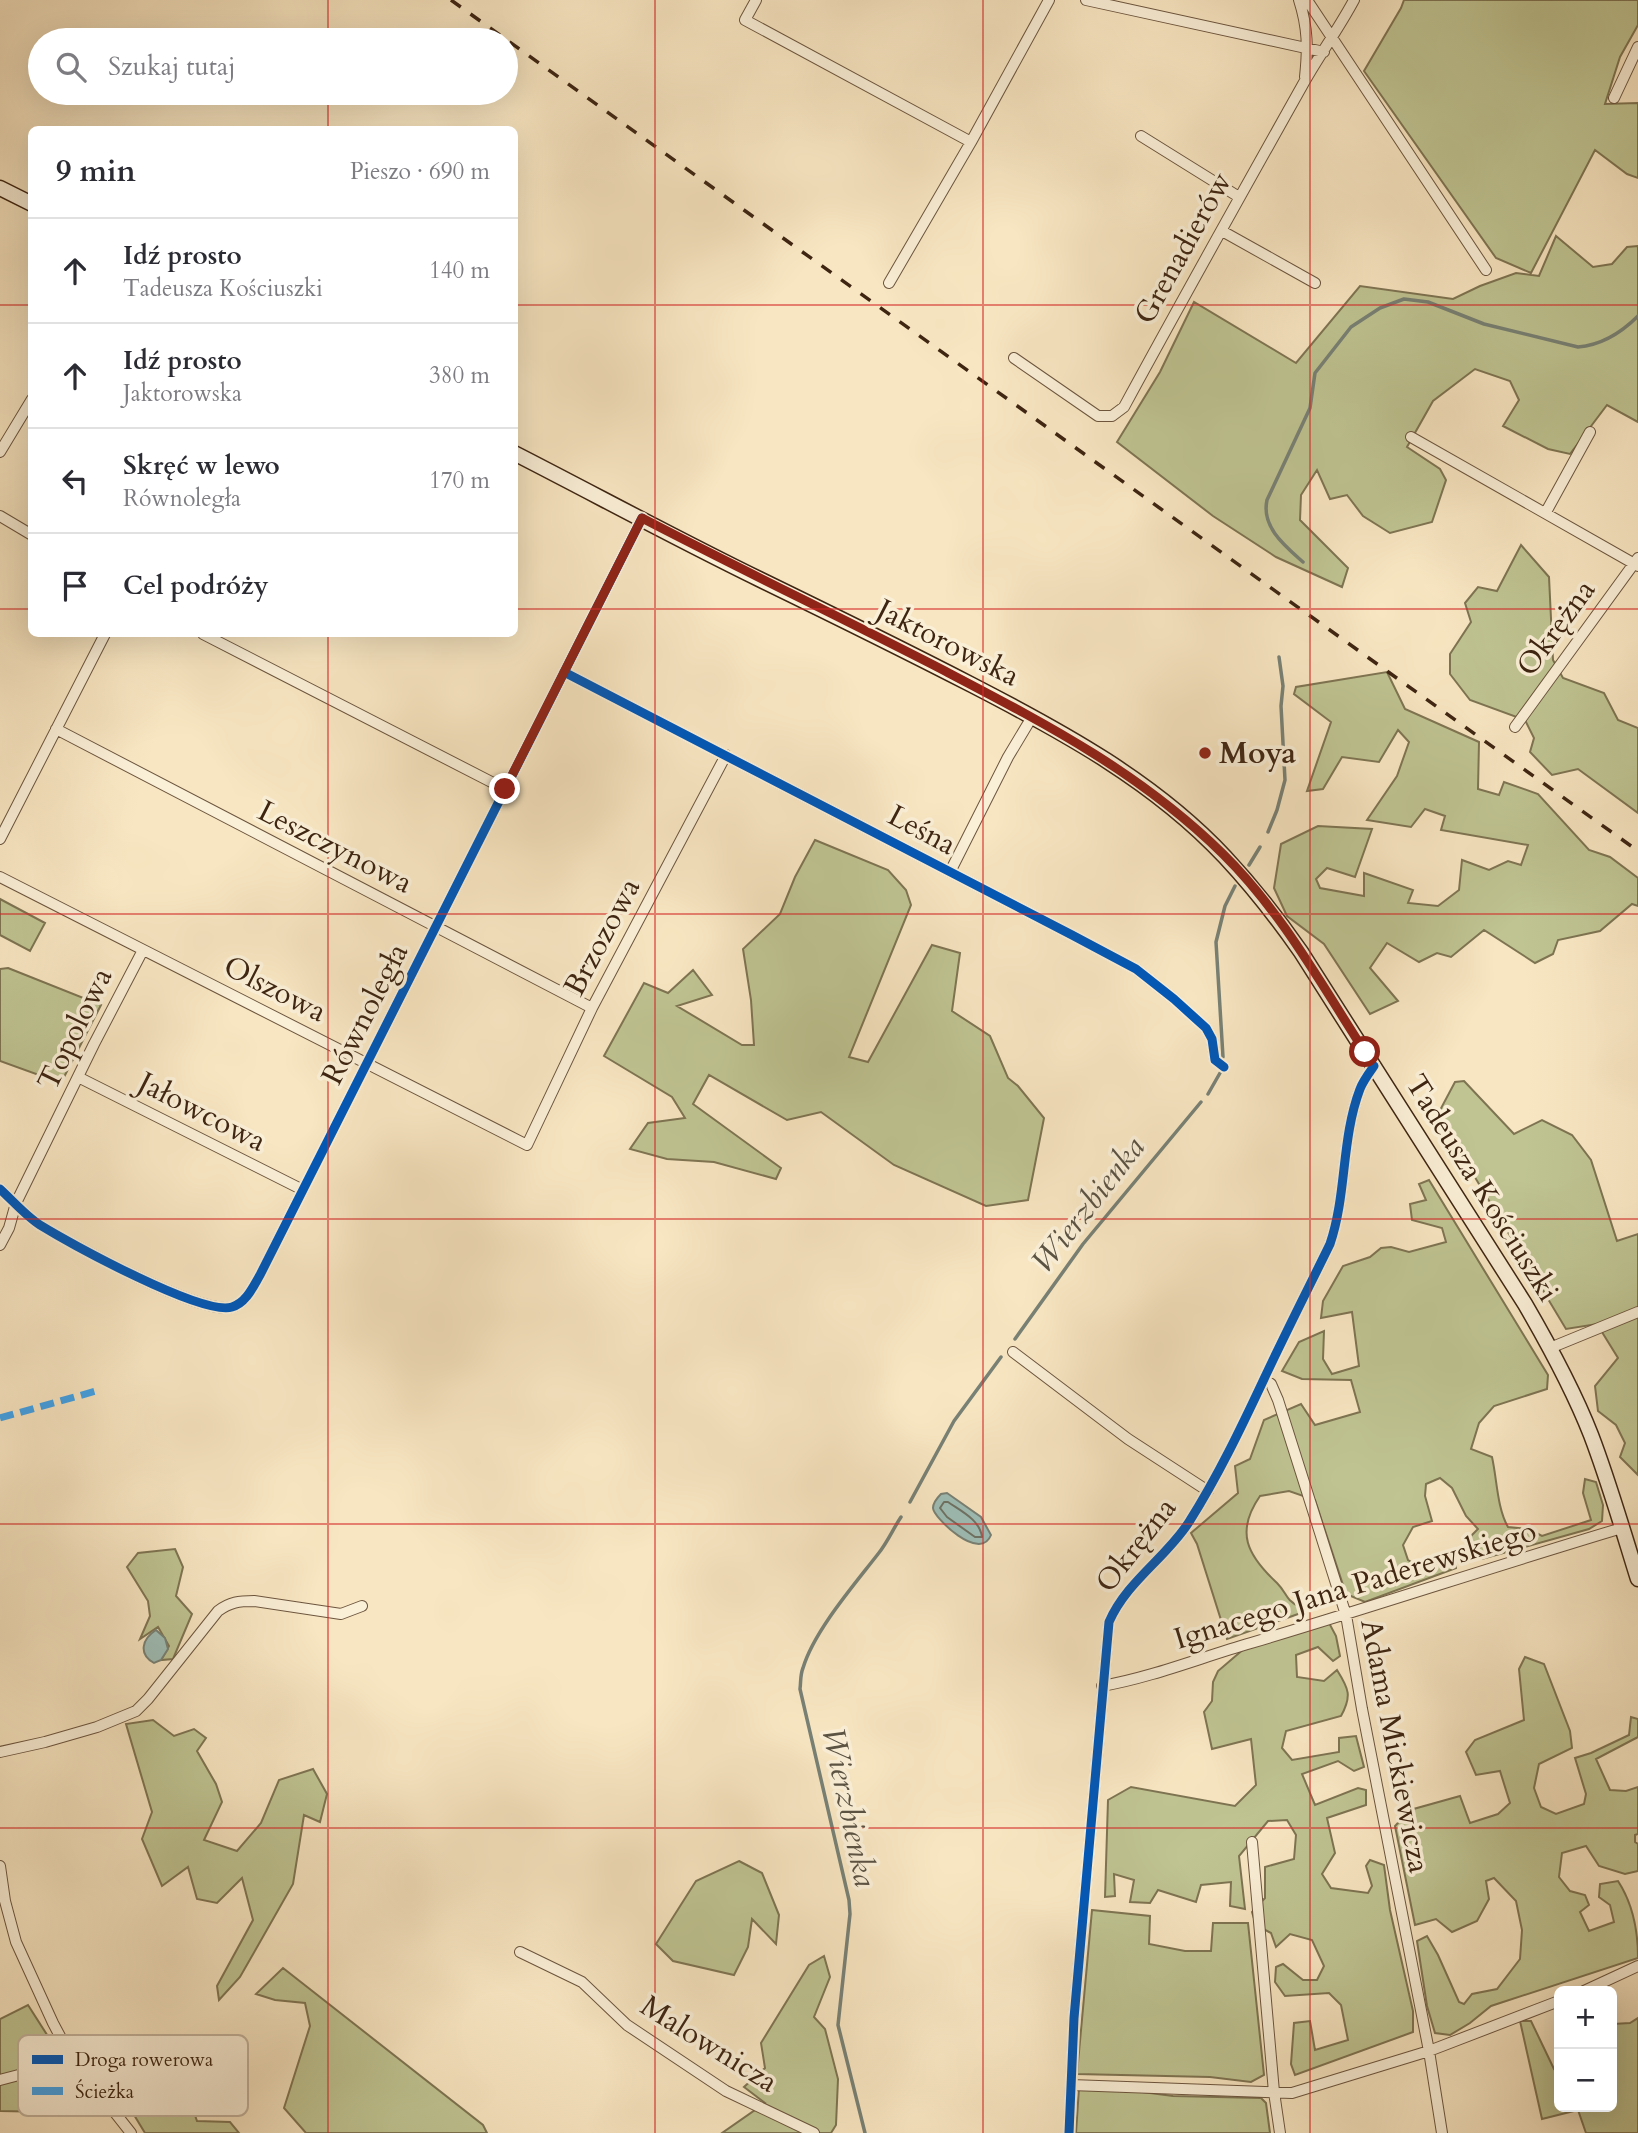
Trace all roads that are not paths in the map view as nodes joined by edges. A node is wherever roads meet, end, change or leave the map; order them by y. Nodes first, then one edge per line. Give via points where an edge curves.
1 (756, 0) edge
2 (1049, 0) edge
3 (1086, 0) edge
4 (1299, 0) edge
5 (1307, 0) edge
6 (1354, 0) edge
7 (1333, 39) junction
8 (1638, 47) edge
9 (1308, 48) junction
10 (1324, 52) junction
11 (1304, 82) junction
12 (1615, 98) dead end
13 (1141, 136) dead end
14 (971, 142) junction
15 (0, 188) edge
16 (1239, 197) junction
17 (28, 202) edge
18 (1222, 231) junction
19 (1486, 270) dead end
20 (889, 283) dead end
21 (1315, 283) dead end
22 (1014, 358) dead end
23 (28, 406) edge
24 (1590, 432) dead end
25 (1411, 437) dead end
26 (0, 452) edge
27 (518, 455) edge
28 (1546, 512) junction
29 (0, 516) edge
30 (642, 518) junction
31 (28, 533) edge
32 (1636, 562) edge
33 (103, 637) edge
34 (209, 637) edge
35 (564, 672) junction
36 (1032, 717) junction
37 (1515, 727) dead end
38 (56, 729) junction
39 (726, 755) junction
40 (505, 789) junction
41 (0, 839) edge
42 (1224, 855) joint
43 (950, 872) junction
44 (0, 877) edge
45 (437, 927) junction
46 (142, 950) junction
47 (592, 1008) junction
48 (368, 1063) junction
49 (1224, 1066) dead end
50 (1374, 1066) junction
51 (78, 1077) junction
52 (527, 1145) joint
53 (0, 1189) edge
54 (303, 1190) junction
55 (16, 1203) junction
56 (0, 1245) edge
57 (1638, 1312) edge
58 (1550, 1348) junction
59 (1013, 1352) dead end
60 (1264, 1379) junction
61 (1208, 1491) junction
62 (1622, 1528) junction
63 (1638, 1579) edge
64 (362, 1606) dead end
65 (1346, 1615) junction
66 (1102, 1686) junction
67 (0, 1752) edge
68 (1252, 1842) dead end
69 (0, 1866) edge
70 (520, 1952) dead end
71 (1638, 1966) edge
72 (1595, 1986) edge
73 (1554, 2003) edge
74 (59, 2035) edge
75 (1429, 2051) junction
76 (18, 2075) edge
77 (0, 2080) edge
78 (1071, 2085) junction
79 (1274, 2092) junction
80 (118, 2116) edge
81 (131, 2133) edge
82 (814, 2133) edge
83 (1069, 2133) edge
84 (1280, 2133) edge
85 (1443, 2133) edge

1 - 14 street via 745,20
2 - 14 street
3 - 9 street
4 - 9 street
5 - 7 street
6 - 7 street, Grenadierów
7 - 10 street, Grenadierów
7 - 19 street
8 - 12 street
9 - 10 street
9 - 11 street
10 - 11 street, Grenadierów
11 - 16 street, Grenadierów
13 - 16 street
14 - 20 street
15 - 17 main road
16 - 18 street, Grenadierów
18 - 21 street
18 - 22 street, Grenadierów via 1124,407 1112,416 1098,416
23 - 26 street
24 - 28 street
25 - 28 street
27 - 30 main road, Jaktorowska
28 - 32 street
29 - 31 street
30 - 35 street, Równoległa
30 - 36 main road, Jaktorowska
32 - 37 street, Okrężna
33 - 38 street
34 - 40 street
35 - 39 street, Leśna
35 - 40 street, Równoległa
36 - 42 main road, Jaktorowska via 1137,781
36 - 43 street
38 - 41 street
38 - 45 street, Leszczynowa
39 - 43 street, Leśna
39 - 47 street, Brzozowa
40 - 45 street, Równoległa
42 - 50 main road, Tadeusza Kościuszki via 1278,919
43 - 49 street, Leśna via 1136,970 1206,1028 1215,1060
44 - 46 street, Olszowa
45 - 47 street, Leszczynowa
45 - 48 street, Równoległa
46 - 48 street, Olszowa
46 - 51 street, Topolowa
47 - 52 street, Brzozowa
48 - 52 street, Olszowa
48 - 54 street, Równoległa
50 - 58 main road, Tadeusza Kościuszki
50 - 60 street, Okrężna via 1361,1086 1350,1128 1330,1244
51 - 54 street, Jałowcowa
51 - 55 street, Topolowa
53 - 55 street, Równoległa
54 - 55 street, Równoległa via 242,1302 217,1308 117,1268 38,1224
55 - 56 street, Topolowa
57 - 58 street
58 - 62 main road, Tadeusza Kościuszki via 1591,1436
59 - 61 street via 1128,1439
60 - 61 street, Okrężna
60 - 65 street, Adama Mickiewicza via 1278,1399
61 - 66 street, Okrężna via 1179,1536 1114,1609
62 - 63 main road, Tadeusza Kościuszki
62 - 65 street, Ignacego Jana Paderewskiego
64 - 67 street via 341,1614 233,1602 218,1611 136,1711 97,1727
65 - 66 street, Ignacego Jana Paderewskiego
65 - 75 street, Adama Mickiewicza
66 - 78 street, Okrężna
68 - 79 street
69 - 74 street via 16,1942
70 - 82 street, Malownicza via 578,1979 628,2025 726,2091
71 - 72 street
73 - 75 street
75 - 79 street via 1292,2093
75 - 85 street, Adama Mickiewicza
76 - 77 street
78 - 79 street
78 - 83 street, Okrężna
79 - 84 street
80 - 81 street

